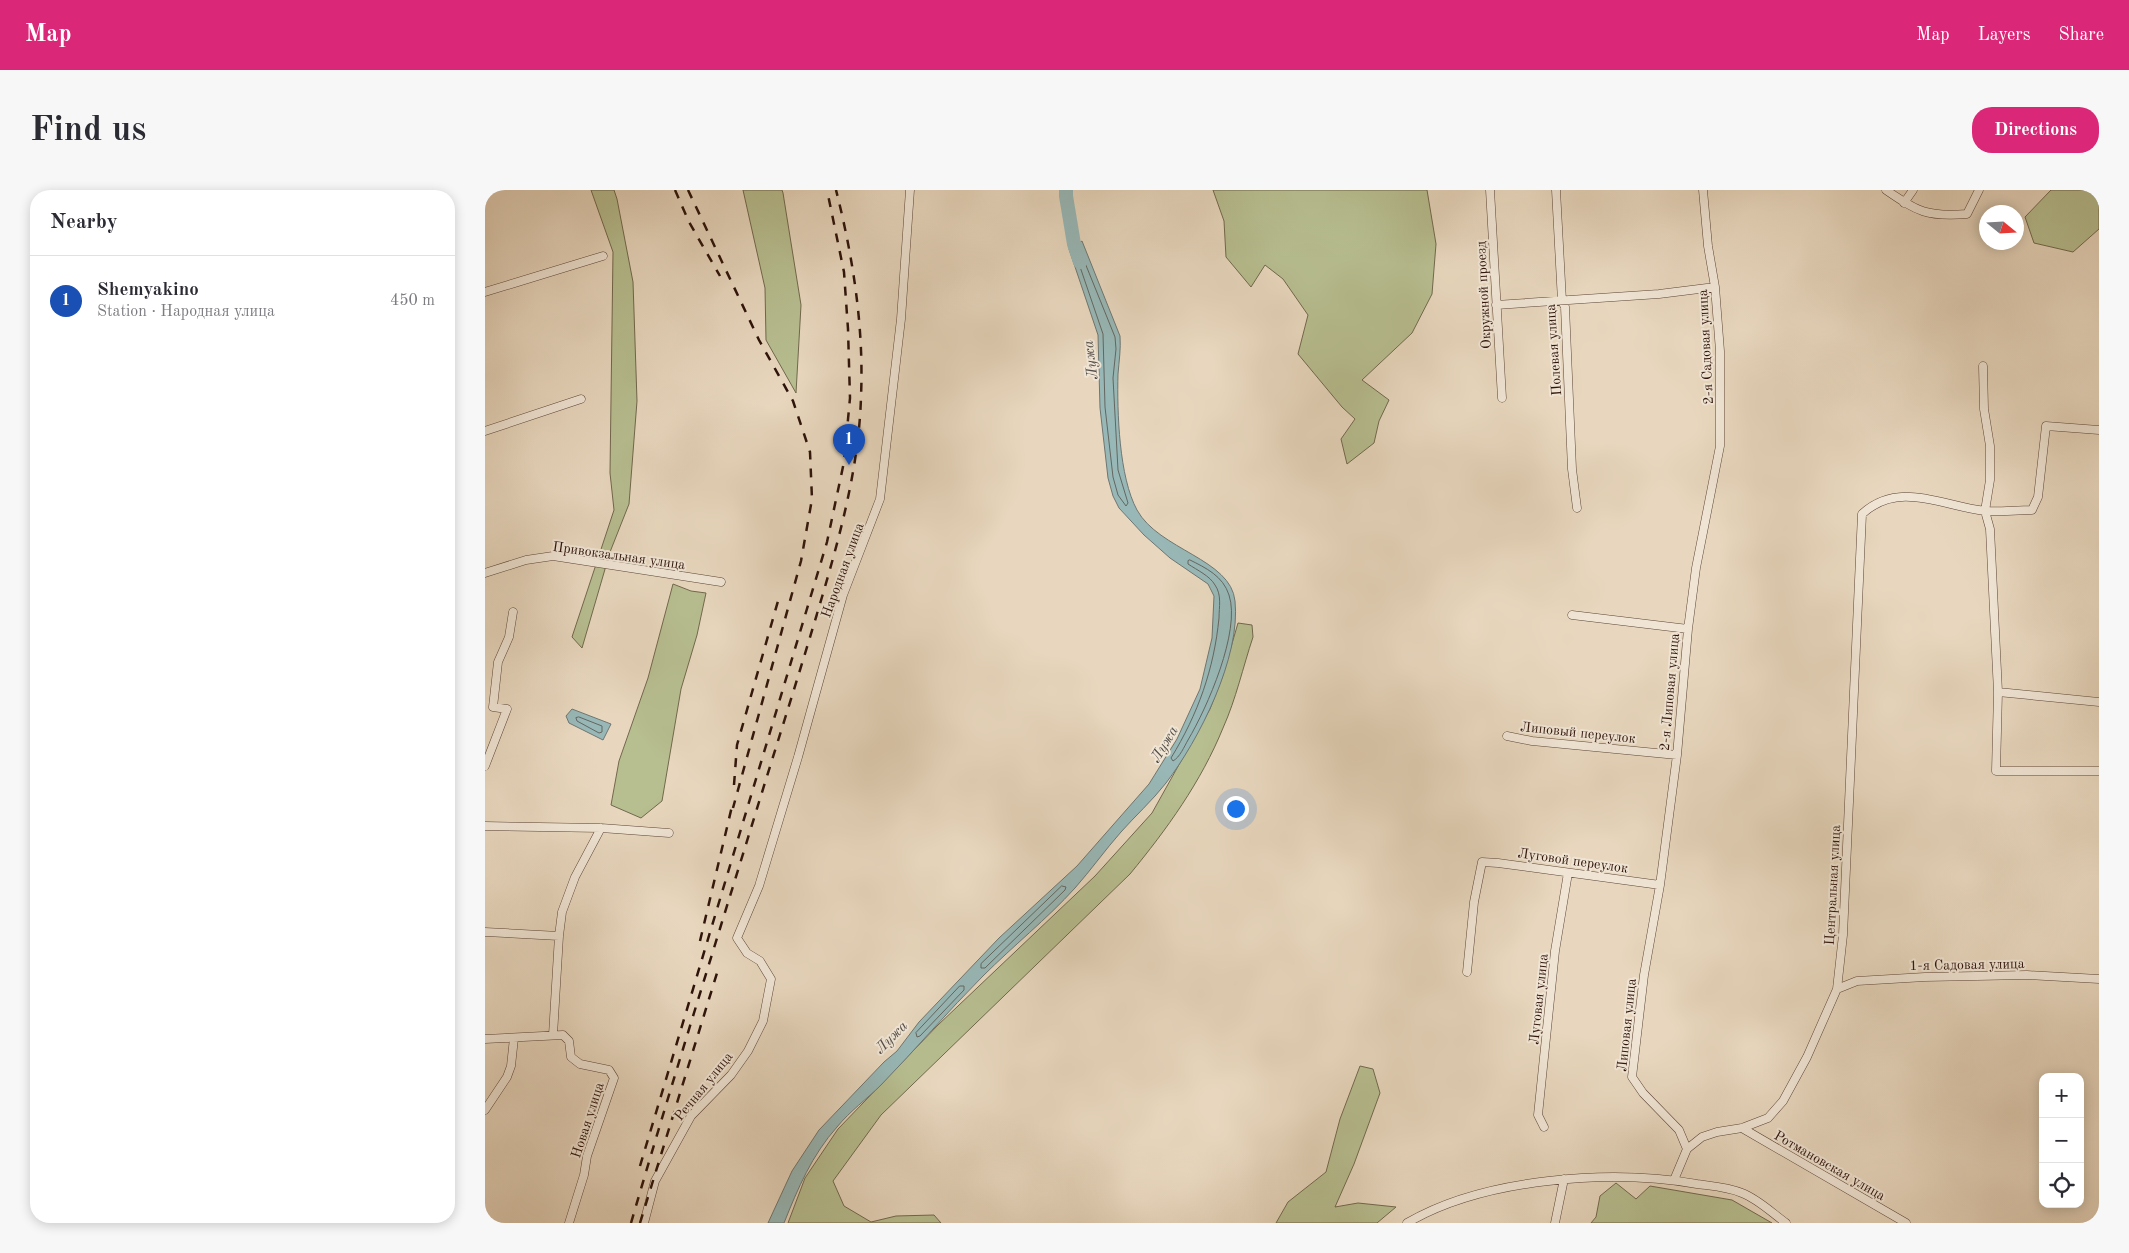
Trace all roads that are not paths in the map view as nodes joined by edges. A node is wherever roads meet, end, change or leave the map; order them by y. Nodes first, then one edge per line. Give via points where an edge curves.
1 (910, 190) edge
2 (1490, 190) edge
3 (1557, 190) edge
4 (1703, 190) edge
5 (1885, 190) edge
6 (1913, 190) edge
7 (1979, 190) edge
8 (1904, 203) junction
9 (603, 256) dead end
10 (1715, 287) junction
11 (485, 292) edge
12 (1562, 301) junction
13 (1496, 305) junction
14 (1983, 366) dead end
15 (1502, 398) dead end
16 (581, 399) dead end
17 (2099, 430) edge
18 (485, 431) edge
19 (1709, 503) joint
20 (1577, 508) dead end
21 (1985, 510) junction
22 (485, 573) edge
23 (721, 582) dead end
24 (513, 612) dead end
25 (1572, 615) dead end
26 (1687, 629) junction
27 (1999, 692) junction
28 (2099, 702) edge
29 (489, 708) edge
30 (1507, 736) dead end
31 (1677, 755) junction
32 (485, 766) edge
33 (2099, 771) edge
34 (485, 826) edge
35 (601, 828) junction
36 (669, 833) dead end
37 (1568, 873) junction
38 (1660, 885) junction
39 (485, 932) edge
40 (559, 936) junction
41 (741, 944) joint
42 (1467, 972) dead end
43 (2099, 979) edge
44 (1837, 989) junction
45 (553, 1035) junction
46 (514, 1038) junction
47 (485, 1039) edge
48 (485, 1110) edge
49 (1543, 1126) dead end
50 (1742, 1128) junction
51 (1687, 1149) junction
52 (1564, 1179) junction
53 (1675, 1180) junction
54 (569, 1223) edge
55 (645, 1223) edge
56 (1407, 1223) edge
57 (1555, 1223) edge
58 (1785, 1223) edge
59 (1906, 1223) edge

1 - 41 street, Народная улица via 901,319 880,499 843,595 801,748 761,876 737,938
2 - 13 street, Окружной проезд
3 - 12 street, Полевая улица
4 - 10 street, 2-я Садовая улица
5 - 8 street
6 - 8 street
7 - 8 street via 1967,214 1945,216 1919,212
9 - 11 street
10 - 12 street
10 - 19 street, 2-я Садовая улица via 1721,416 1720,446
12 - 13 street
12 - 20 street, Полевая улица via 1565,307 1572,469
13 - 15 street, Окружной проезд
14 - 21 street via 1984,409 1990,446 1990,480
16 - 18 street
17 - 21 street via 2046,426 2038,497 2031,510
19 - 26 street, 2-я Липовая улица
21 - 27 street via 1990,529
21 - 44 street, Центральная улица via 1922,497 1884,499 1862,514 1843,935
22 - 23 street, Привокзальная улица via 526,560 553,556
24 - 29 street
25 - 26 street
26 - 31 street, 2-я Липовая улица
27 - 28 street
27 - 33 street via 1995,771
29 - 32 street via 507,709
30 - 31 street, Липовый переулок
31 - 38 street, 2-я Липовая улица
34 - 35 street
35 - 36 street
35 - 40 street via 575,877 562,912
37 - 38 street, Луговой переулок
37 - 42 street, Луговой переулок via 1482,862 1474,902
37 - 49 street, Луговая улица via 1555,951 1538,1116
38 - 51 street, Липовая улица via 1644,975 1632,1077 1679,1130
39 - 40 street
40 - 45 street
41 - 55 street, Речная улица via 747,953 761,961 771,979 763,1021 731,1075 691,1116 655,1181
43 - 44 street, 1-я Садовая улица via 2027,975 1925,977 1857,981
44 - 50 street, Центральная улица via 1807,1057 1783,1101 1768,1118
45 - 46 street
45 - 54 street, Новая улица via 563,1035 569,1041 571,1058 580,1064 609,1070 613,1078
46 - 47 street
46 - 48 street via 507,1078
50 - 51 street, Центральная улица via 1703,1137
50 - 59 street, Ротмановская улица
51 - 53 street
52 - 53 street via 1609,1176
52 - 56 street via 1460,1200
52 - 57 street
53 - 58 street via 1740,1192

